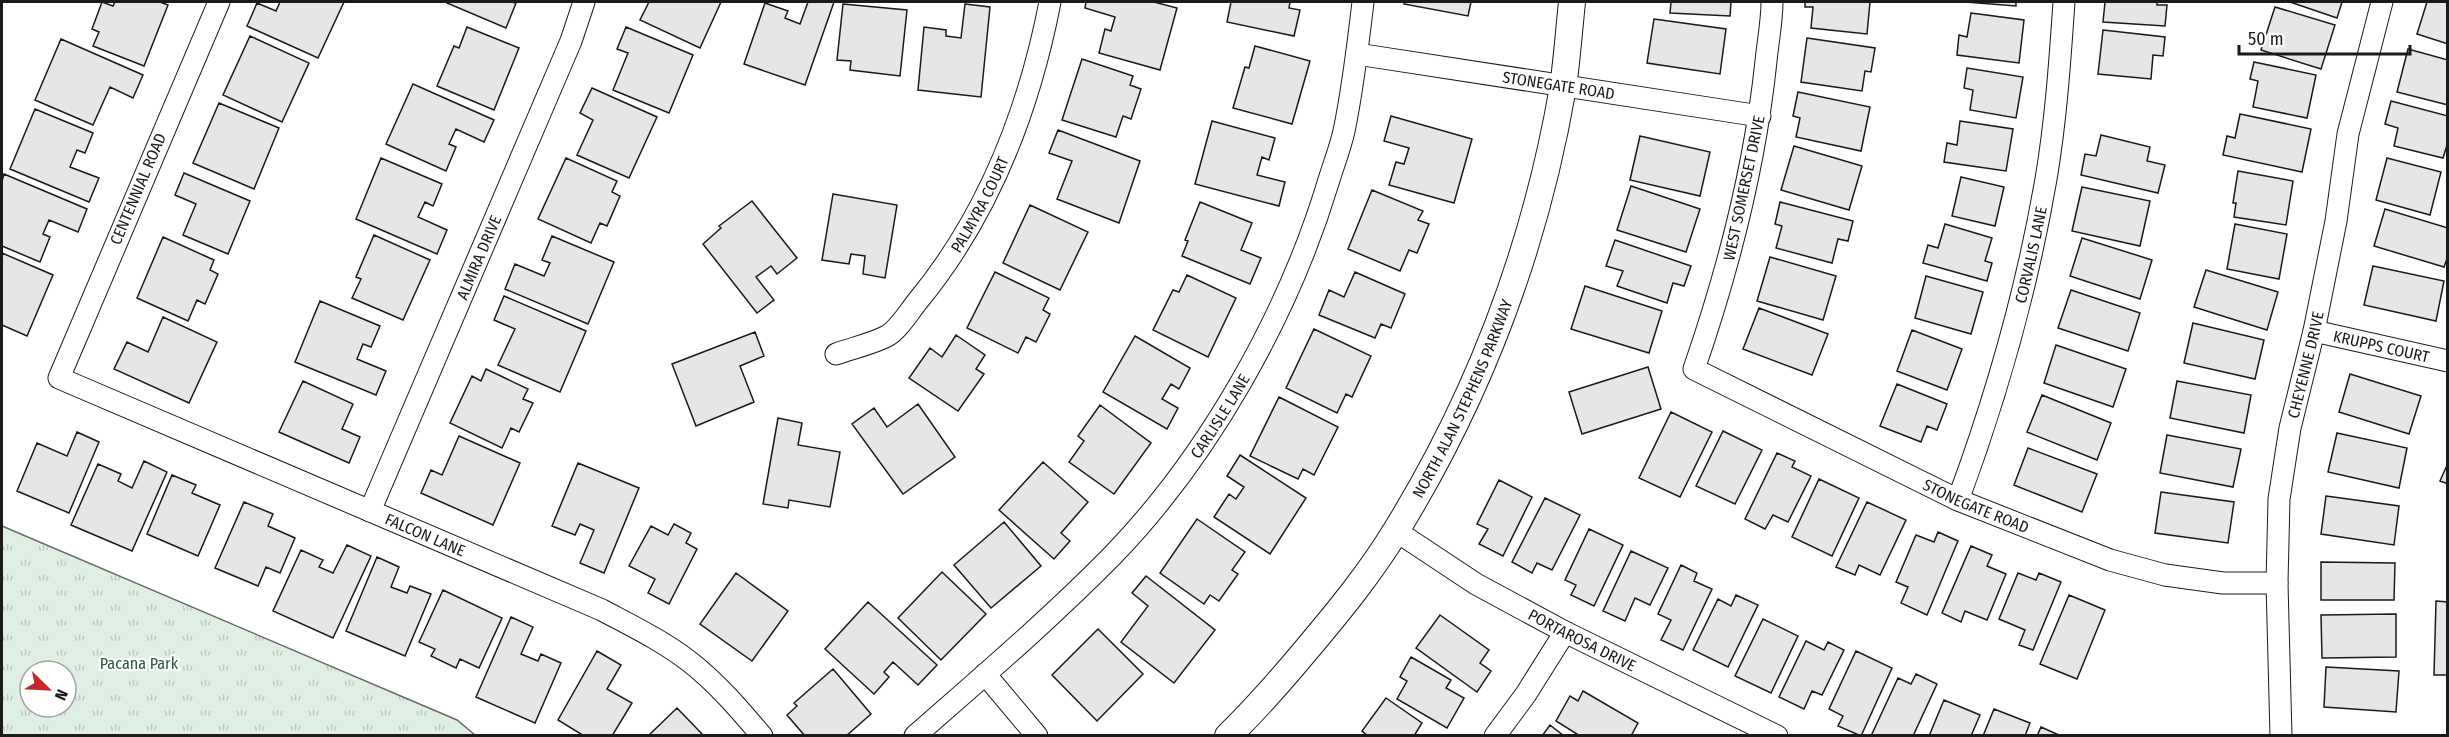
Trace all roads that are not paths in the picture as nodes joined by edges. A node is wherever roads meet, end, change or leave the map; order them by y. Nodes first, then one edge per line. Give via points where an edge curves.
1 (219, 2) edge
2 (584, 2) edge
3 (1050, 2) edge
4 (1363, 2) edge
5 (1572, 2) edge
6 (1772, 2) edge
7 (2064, 2) edge
8 (2382, 2) edge
9 (1357, 54) junction
10 (1563, 85) junction
11 (1760, 116) junction
12 (2314, 332) junction
13 (836, 354) dead end
14 (2448, 361) edge
15 (1694, 369) joint
16 (59, 378) joint
17 (1958, 500) junction
18 (370, 512) junction
19 (1396, 531) junction
20 (2277, 583) junction
21 (1565, 632) junction
22 (985, 674) junction
23 (762, 735) edge
24 (915, 735) edge
25 (1037, 735) edge
26 (1228, 735) edge
27 (1495, 735) edge
28 (1777, 735) edge
29 (2281, 735) edge

1 - 16 street, CENTENNIAL ROAD
2 - 18 street, ALMIRA DRIVE via 571,41
3 - 13 street, PALMYRA COURT via 1040,53 1016,126 984,201 936,279 889,335
4 - 9 street, CARLISLE LANE
5 - 10 street, NORTH ALAN STEPHENS PARKWAY
6 - 11 street, WEST SOMERSET DRIVE
7 - 17 street, CORVALIS LANE via 2046,178 2018,312 1986,426
8 - 12 street, CHEYENNE DRIVE via 2348,134
9 - 10 street, STONEGATE ROAD
9 - 22 street, CARLISLE LANE via 1343,133 1318,216 1253,363 1203,442 1114,555
10 - 11 street, STONEGATE ROAD
10 - 19 street, NORTH ALAN STEPHENS PARKWAY via 1526,247 1508,300 1476,379
11 - 15 street, WEST SOMERSET DRIVE via 1723,283
12 - 14 street, KRUPPS COURT
12 - 20 street, CHEYENNE DRIVE via 2290,428 2279,499
15 - 17 street, STONEGATE ROAD
16 - 18 street, FALCON LANE
17 - 20 street, STONEGATE ROAD via 2110,560 2165,575 2223,583
18 - 23 street, FALCON LANE via 602,610 651,636 691,662
19 - 21 street, PORTAROSA DRIVE via 1476,584
19 - 26 street, NORTH ALAN STEPHENS PARKWAY via 1341,608
20 - 29 street, CHEYENNE DRIVE
21 - 27 street
21 - 28 street, PORTAROSA DRIVE
22 - 24 street, CARLISLE LANE
22 - 25 street

